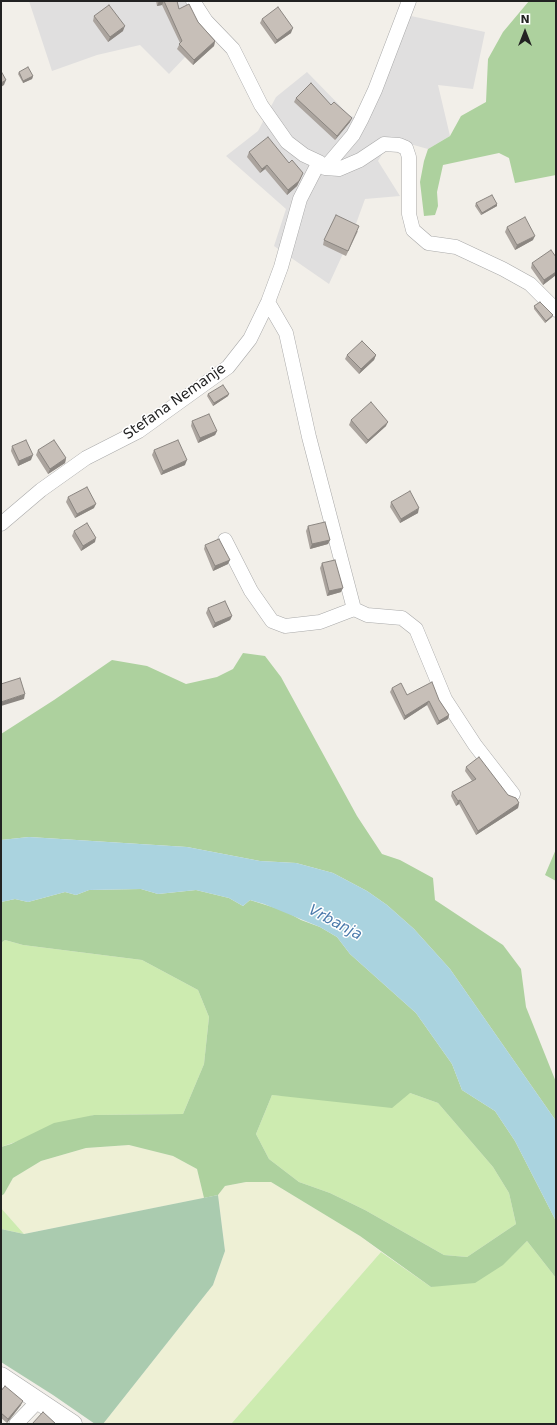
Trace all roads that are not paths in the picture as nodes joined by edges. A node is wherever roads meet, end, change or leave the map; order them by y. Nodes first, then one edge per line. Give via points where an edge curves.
1 (193, 1) edge
2 (409, 1) edge
3 (322, 165) junction
4 (268, 302) junction
5 (556, 310) edge
6 (1, 524) edge
7 (225, 540) dead end
8 (354, 609) junction
9 (513, 794) dead end
10 (1, 1376) edge
11 (38, 1401) junction
12 (16, 1424) edge
13 (73, 1424) edge

1 - 3 street via 206,21 233,49 261,105 287,142
2 - 3 street, Stefana Nemanje via 361,120 353,135
3 - 4 street, Stefana Nemanje via 300,200 281,268
3 - 5 street via 339,169 360,160 384,144 406,148 409,214 413,230 428,243 456,247 530,284
4 - 6 street, Stefana Nemanje via 250,339 228,367 139,431 86,458 41,490
4 - 8 street via 286,333 308,437
7 - 8 street via 251,591 272,621 285,626 320,622
8 - 9 street via 367,615 402,618 416,629 444,699
10 - 11 street
11 - 12 street
11 - 13 street

